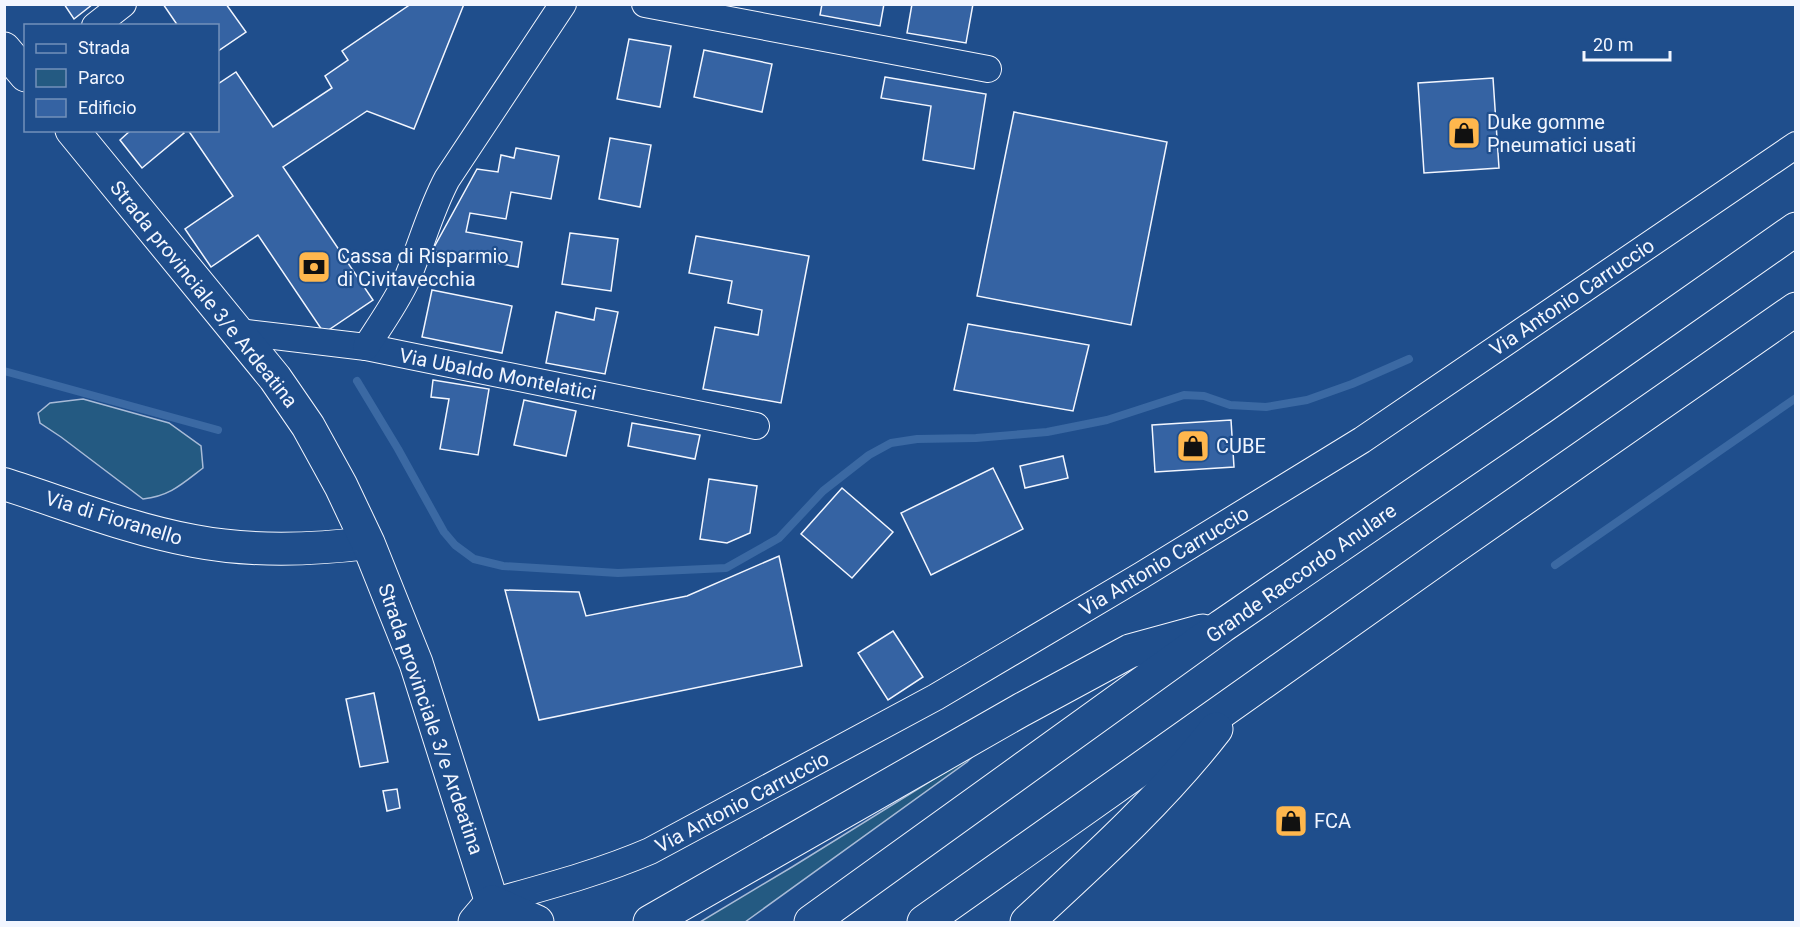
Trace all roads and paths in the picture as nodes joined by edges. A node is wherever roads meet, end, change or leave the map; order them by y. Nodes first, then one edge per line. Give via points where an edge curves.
1 (123, 4) edge
2 (563, 4) edge
3 (645, 4) edge
4 (98, 24) edge
5 (4, 49) edge
6 (988, 69) dead end
7 (24, 73) edge
8 (74, 132) edge
9 (1796, 145) edge
10 (1796, 229) edge
11 (1796, 309) edge
12 (239, 332) junction
13 (366, 347) junction
14 (756, 426) dead end
15 (4, 484) edge
16 (369, 543) junction
17 (1222, 626) junction
18 (1237, 701) junction
19 (488, 916) edge
20 (537, 922) edge
21 (650, 922) edge
22 (811, 922) edge
23 (924, 922) edge
24 (1027, 922) edge

1 - 4 street
2 - 13 street via 447,179 406,281
3 - 6 street
5 - 7 main road
8 - 12 main road, Strada provinciale 3/e Ardeatina
9 - 19 street, Via Antonio Carruccio via 1362,440 936,697 650,851
10 - 17 main road, Grande Raccordo Anulare
11 - 18 main road
12 - 13 street, Via Ubaldo Montelatici
12 - 16 main road, Strada provinciale 3/e Ardeatina via 308,426
13 - 14 street, Via Ubaldo Montelatici
15 - 16 street, Via di Fioranello via 147,531 195,542 310,549
16 - 19 main road, Strada provinciale 3/e Ardeatina via 416,663
17 - 21 main road via 1130,651
17 - 22 main road, Grande Raccordo Anulare
18 - 23 main road
18 - 24 main road via 1185,767 1108,848
19 - 20 main road

